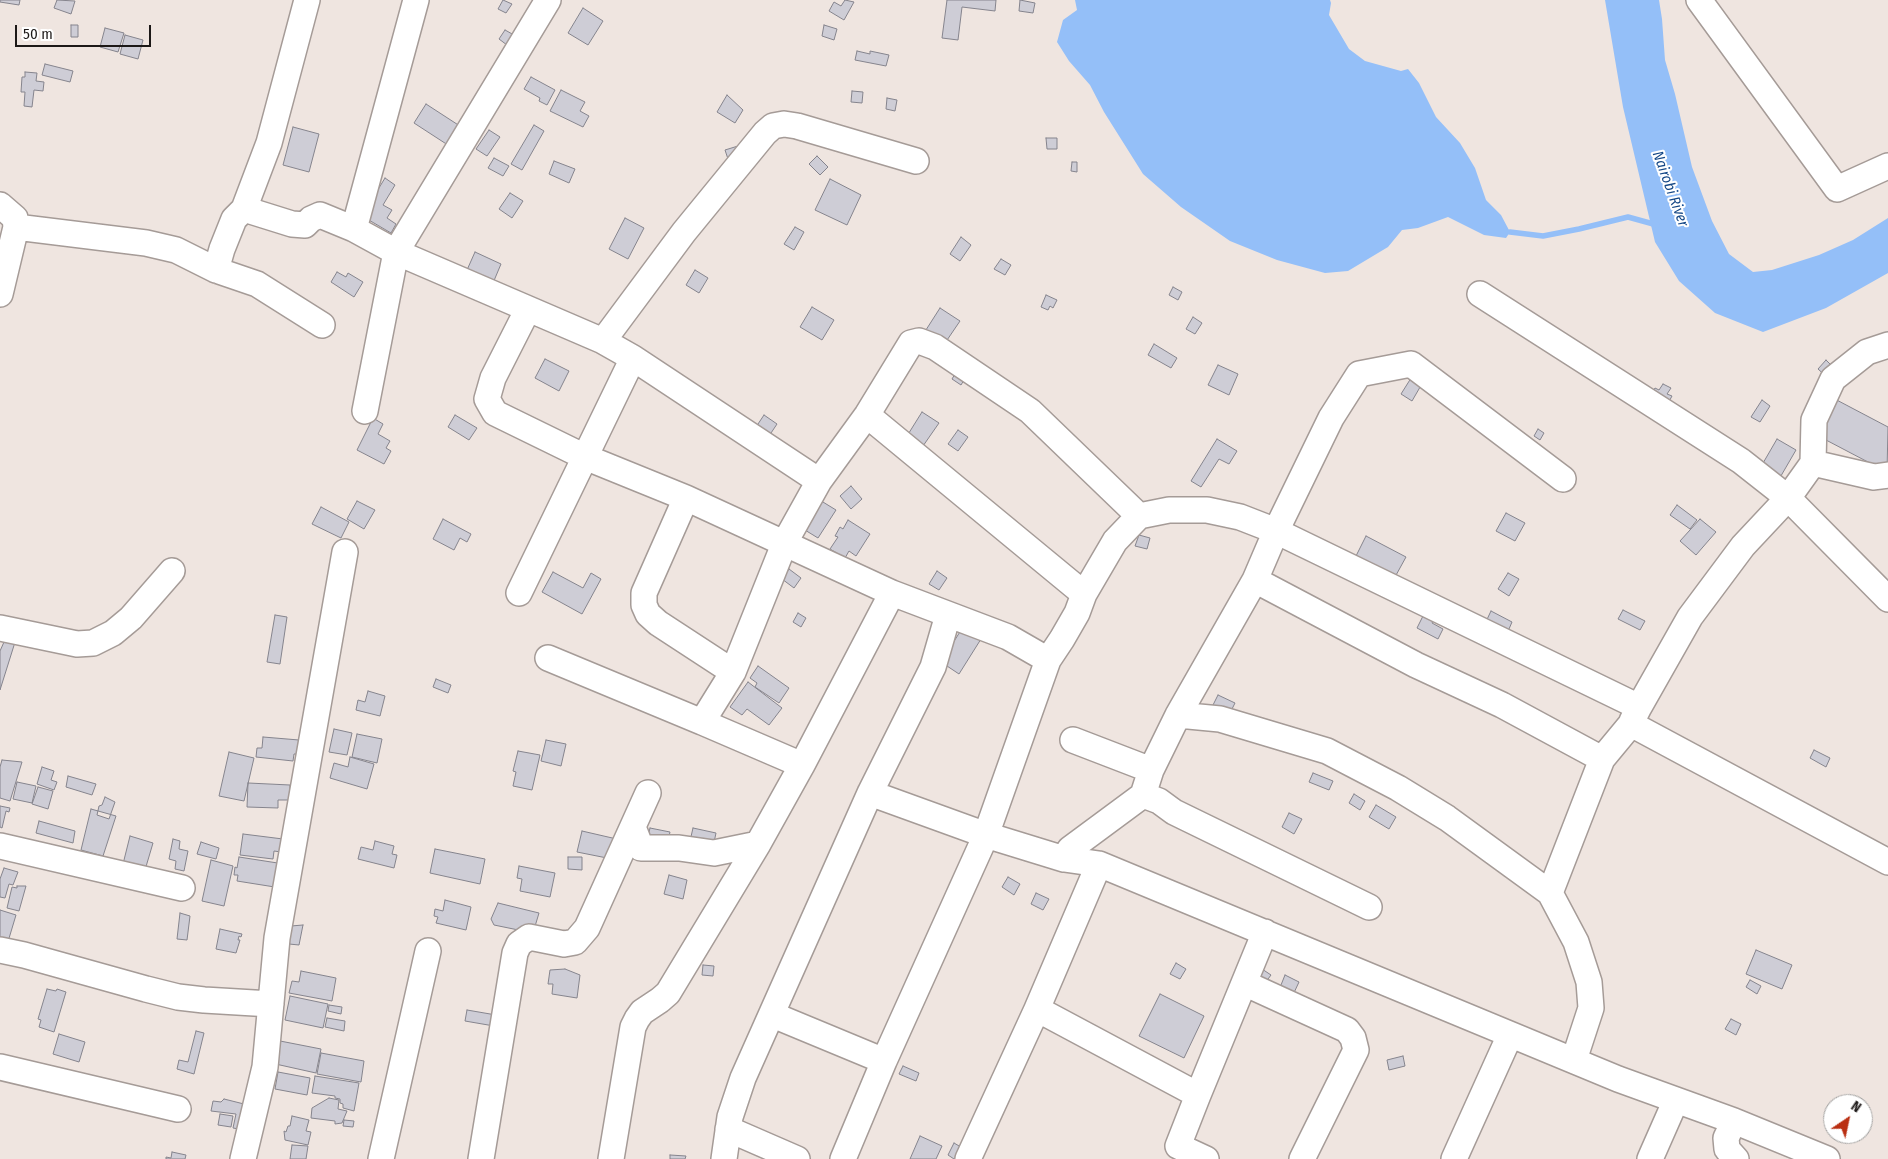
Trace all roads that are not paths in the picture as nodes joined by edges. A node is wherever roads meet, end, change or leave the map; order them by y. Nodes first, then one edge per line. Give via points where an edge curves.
1 (307, 0) edge
2 (416, 0) edge
3 (548, 0) edge
4 (1699, 0) edge
5 (916, 161) dead end
6 (1888, 166) edge
7 (0, 205) edge
8 (244, 210) junction
9 (16, 227) junction
10 (354, 229) junction
11 (396, 252) junction
12 (216, 270) junction
13 (0, 294) edge
14 (1480, 294) dead end
15 (528, 309) junction
16 (322, 325) dead end
17 (603, 341) junction
18 (1888, 345) edge
19 (634, 358) junction
20 (366, 411) dead end
21 (867, 415) junction
22 (586, 457) junction
23 (1813, 463) junction
24 (1888, 474) edge
25 (1563, 479) dead end
26 (819, 482) junction
27 (686, 498) junction
28 (1788, 498) junction
29 (1139, 516) junction
30 (1276, 531) junction
31 (785, 542) junction
32 (345, 552) dead end
33 (172, 571) dead end
34 (1255, 580) junction
35 (519, 593) dead end
36 (892, 593) junction
37 (1084, 594) junction
38 (1888, 599) edge
39 (948, 615) junction
40 (0, 628) edge
41 (548, 658) dead end
42 (1048, 660) junction
43 (733, 672) junction
44 (1178, 715) junction
45 (1635, 715) junction
46 (702, 722) junction
47 (1073, 740) dead end
48 (1602, 760) junction
49 (802, 765) junction
50 (1150, 770) junction
51 (648, 793) dead end
52 (870, 793) junction
53 (1142, 795) junction
54 (633, 827) junction
55 (986, 835) junction
56 (758, 844) junction
57 (0, 846) edge
58 (1064, 859) junction
59 (1888, 862) edge
60 (1099, 864) junction
61 (182, 888) dead end
62 (1550, 893) junction
63 (1369, 907) dead end
64 (1265, 932) junction
65 (0, 950) edge
66 (428, 951) dead end
67 (1244, 983) junction
68 (271, 1004) junction
69 (1037, 1009) junction
70 (773, 1015) junction
71 (1510, 1035) junction
72 (1574, 1060) junction
73 (884, 1061) junction
74 (0, 1067) edge
75 (1198, 1095) junction
76 (1676, 1100) junction
77 (178, 1109) dead end
78 (1734, 1120) junction
79 (728, 1129) junction
80 (1176, 1153) edge
81 (243, 1159) edge
82 (381, 1159) edge
83 (481, 1159) edge
84 (611, 1159) edge
85 (724, 1159) edge
86 (797, 1159) edge
87 (843, 1159) edge
88 (968, 1159) edge
89 (1206, 1159) edge
90 (1302, 1159) edge
91 (1454, 1159) edge
92 (1650, 1159) edge
93 (1736, 1159) edge
94 (1827, 1159) edge

1 - 8 street via 268,143
2 - 10 street
3 - 11 street
4 - 6 street via 1837,189
5 - 17 street via 797,126 773,126 684,232
7 - 9 street via 15,218
8 - 10 street via 292,224 305,225 320,216
8 - 12 street via 234,219
9 - 12 street via 146,243 176,250
9 - 13 street
10 - 11 street
11 - 15 street
11 - 20 street
12 - 16 street via 257,284
14 - 28 street via 1696,430
15 - 17 street
15 - 22 street via 493,378 487,399 495,413
17 - 19 street
18 - 23 street via 1867,352 1833,379 1814,420
19 - 22 street
19 - 26 street
21 - 26 street
21 - 29 street via 911,343 919,341 935,348 1030,411
21 - 37 street
22 - 27 street
22 - 35 street
23 - 24 street via 1874,476
23 - 28 street
25 - 30 street via 1411,364 1359,374 1331,418
26 - 31 street
27 - 31 street
27 - 43 street via 644,593 644,605 658,623
28 - 38 street
28 - 45 street via 1743,546 1690,617
29 - 30 street via 1169,510 1208,510 1240,517
29 - 37 street via 1115,541
30 - 34 street
30 - 45 street
31 - 36 street
31 - 43 street
32 - 68 street via 282,907
33 - 40 street via 131,618 113,633 93,642 77,644
34 - 44 street
34 - 48 street via 1416,665 1502,705
36 - 39 street
36 - 49 street
37 - 42 street via 1077,613
39 - 42 street via 1008,637
39 - 52 street via 933,667
41 - 46 street
42 - 55 street
43 - 46 street
44 - 50 street
44 - 62 street via 1220,719 1327,751 1447,818
45 - 48 street
45 - 59 street
46 - 49 street
47 - 50 street
48 - 62 street
49 - 56 street
50 - 53 street
51 - 54 street
52 - 55 street
52 - 70 street
53 - 58 street via 1070,848
53 - 63 street
54 - 56 street via 641,848 680,848 714,853
54 - 83 street via 581,935 574,942 564,944 529,937 519,944
55 - 58 street
55 - 73 street
56 - 84 street via 668,993 642,1012 633,1027
57 - 61 street
58 - 60 street
60 - 64 street
60 - 69 street
62 - 72 street via 1576,942 1589,982 1591,1008
64 - 67 street
64 - 71 street
65 - 68 street via 178,996
66 - 82 street
67 - 75 street
67 - 90 street via 1347,1030 1353,1038 1356,1050
68 - 81 street via 265,1067
69 - 75 street
69 - 88 street
70 - 73 street
70 - 79 street via 743,1078
71 - 72 street
71 - 91 street
72 - 76 street
73 - 87 street
74 - 77 street
75 - 80 street
76 - 78 street
76 - 92 street
78 - 93 street via 1726,1138 1726,1149
78 - 94 street
79 - 85 street
79 - 86 street
80 - 89 street

